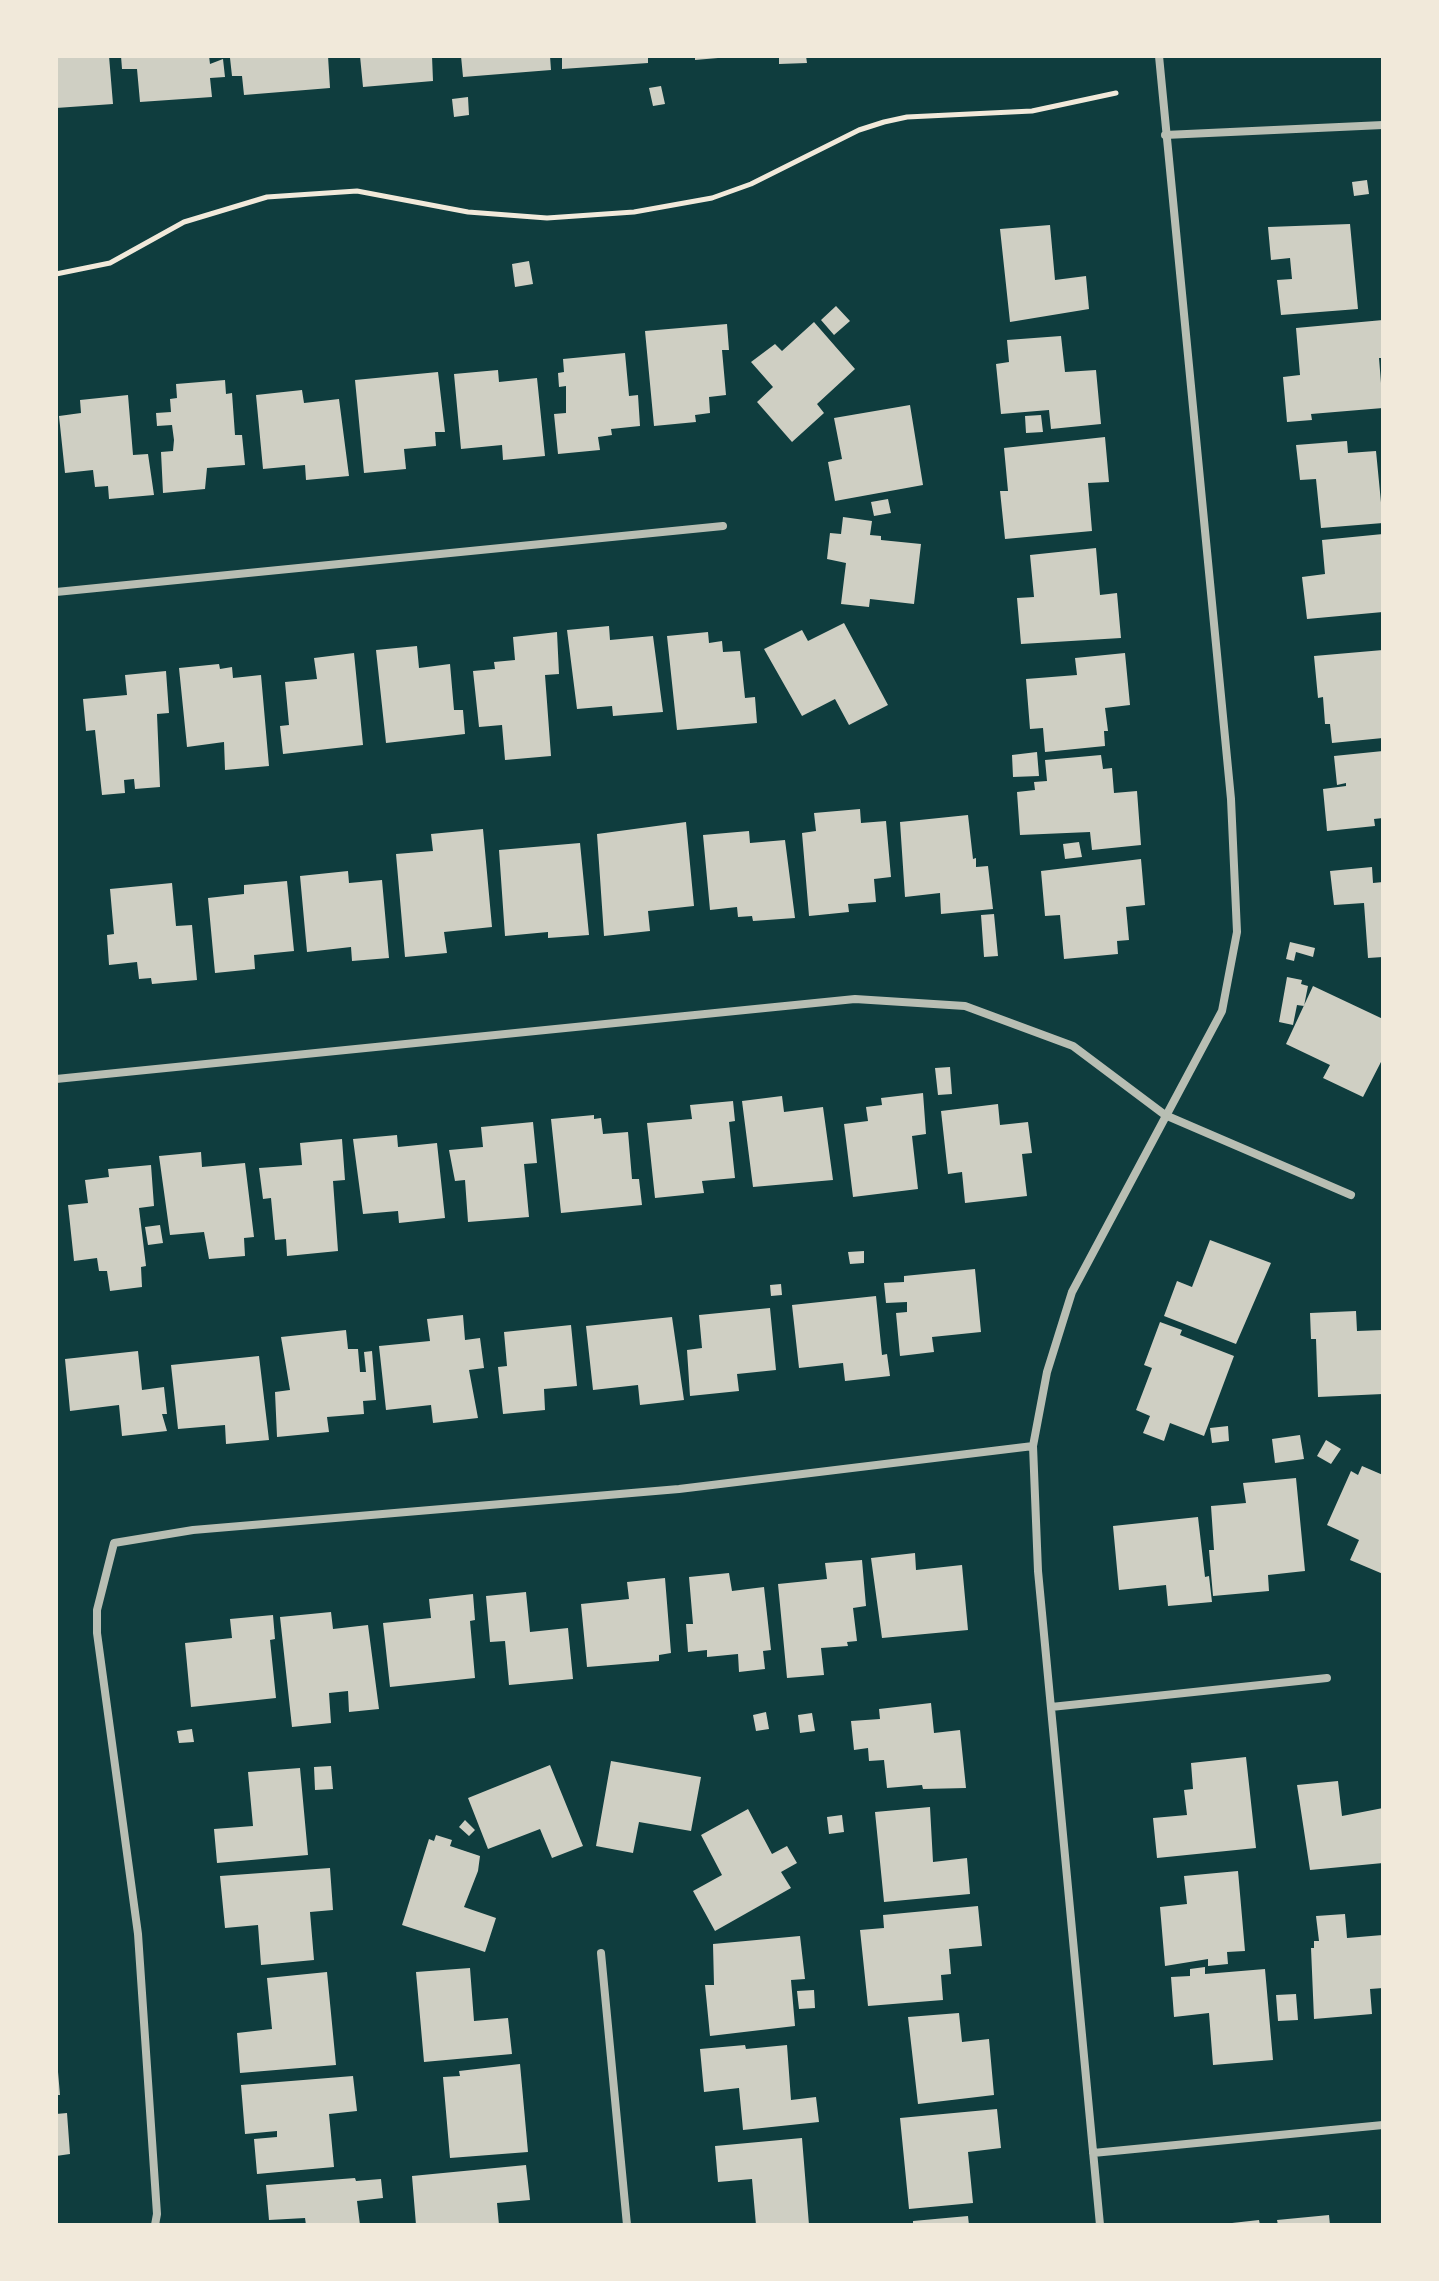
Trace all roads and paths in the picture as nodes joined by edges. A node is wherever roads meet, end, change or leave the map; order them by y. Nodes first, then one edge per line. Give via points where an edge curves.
1 (1159, 56) edge
2 (1116, 93) dead end
3 (1383, 125) edge
4 (1165, 135) junction
5 (56, 274) edge
6 (723, 526) dead end
7 (56, 592) edge
8 (56, 1079) edge
9 (1165, 1115) junction
10 (1351, 1195) dead end
11 (1033, 1446) junction
12 (1327, 1678) dead end
13 (1051, 1707) junction
14 (601, 1953) dead end
15 (1383, 2125) edge
16 (1093, 2153) junction
17 (155, 2225) edge
18 (627, 2225) edge
19 (1100, 2225) edge

1 - 4 street
2 - 5 path via 1032,111 884,122 751,184 700,201 634,212 547,218 468,212 357,191 267,197 184,222 110,263
3 - 4 street
4 - 9 street via 1231,799 1237,932 1222,1011
6 - 7 street
8 - 9 street via 855,999 965,1006 1073,1046
9 - 10 street
9 - 11 street via 1072,1292 1047,1372
11 - 13 street via 1035,1541
11 - 17 street via 679,1489 193,1530 114,1543 97,1610 97,1633 138,1934
12 - 13 street
13 - 16 street
14 - 18 street
15 - 16 street
16 - 19 street

